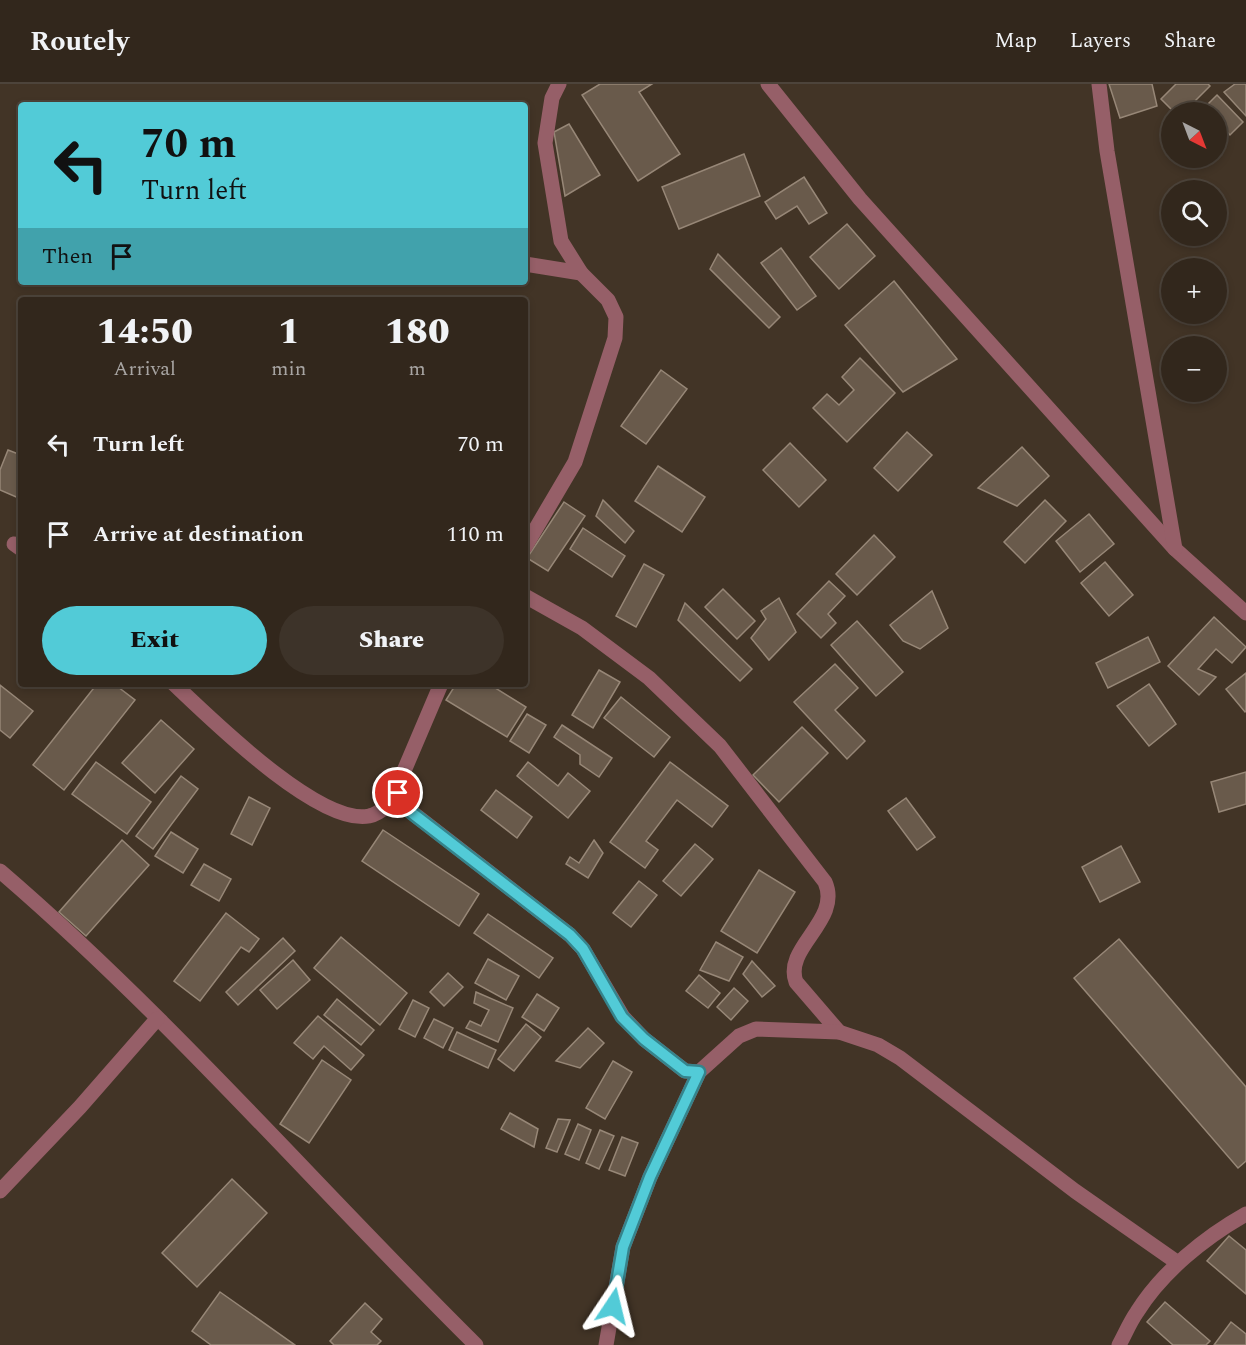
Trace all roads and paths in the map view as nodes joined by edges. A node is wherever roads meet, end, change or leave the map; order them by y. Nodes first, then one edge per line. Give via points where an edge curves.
1 (559, 84) edge
2 (768, 84) edge
3 (1099, 84) edge
4 (528, 264) edge
5 (581, 273) junction
6 (528, 542) edge
7 (1175, 549) junction
8 (528, 598) edge
9 (1246, 613) edge
10 (177, 687) edge
11 (440, 687) edge
12 (398, 793) junction
13 (0, 871) edge
14 (157, 1019) junction
15 (840, 1032) junction
16 (699, 1072) junction
17 (0, 1191) edge
18 (1246, 1214) edge
19 (1179, 1263) junction
20 (476, 1345) edge
21 (606, 1345) edge
22 (1119, 1345) edge

1 - 5 street via 552,98 545,143 561,241
2 - 7 street via 860,199
3 - 7 street
4 - 5 street
5 - 6 street via 608,300 616,317 615,338 575,462
7 - 9 street
8 - 15 street via 582,628 649,678 720,746 825,882 829,899 824,915 798,956 794,975
10 - 12 street via 286,782 319,802 356,816 371,815 387,806
11 - 12 street
12 - 16 street via 401,804 570,935 583,949 622,1017 644,1039 685,1071
13 - 14 street
14 - 17 street
14 - 20 street
15 - 16 street via 756,1029 739,1036
15 - 19 street via 878,1044 900,1058 1075,1191
16 - 21 street via 650,1177 623,1247
18 - 19 street
19 - 22 street via 1137,1311

